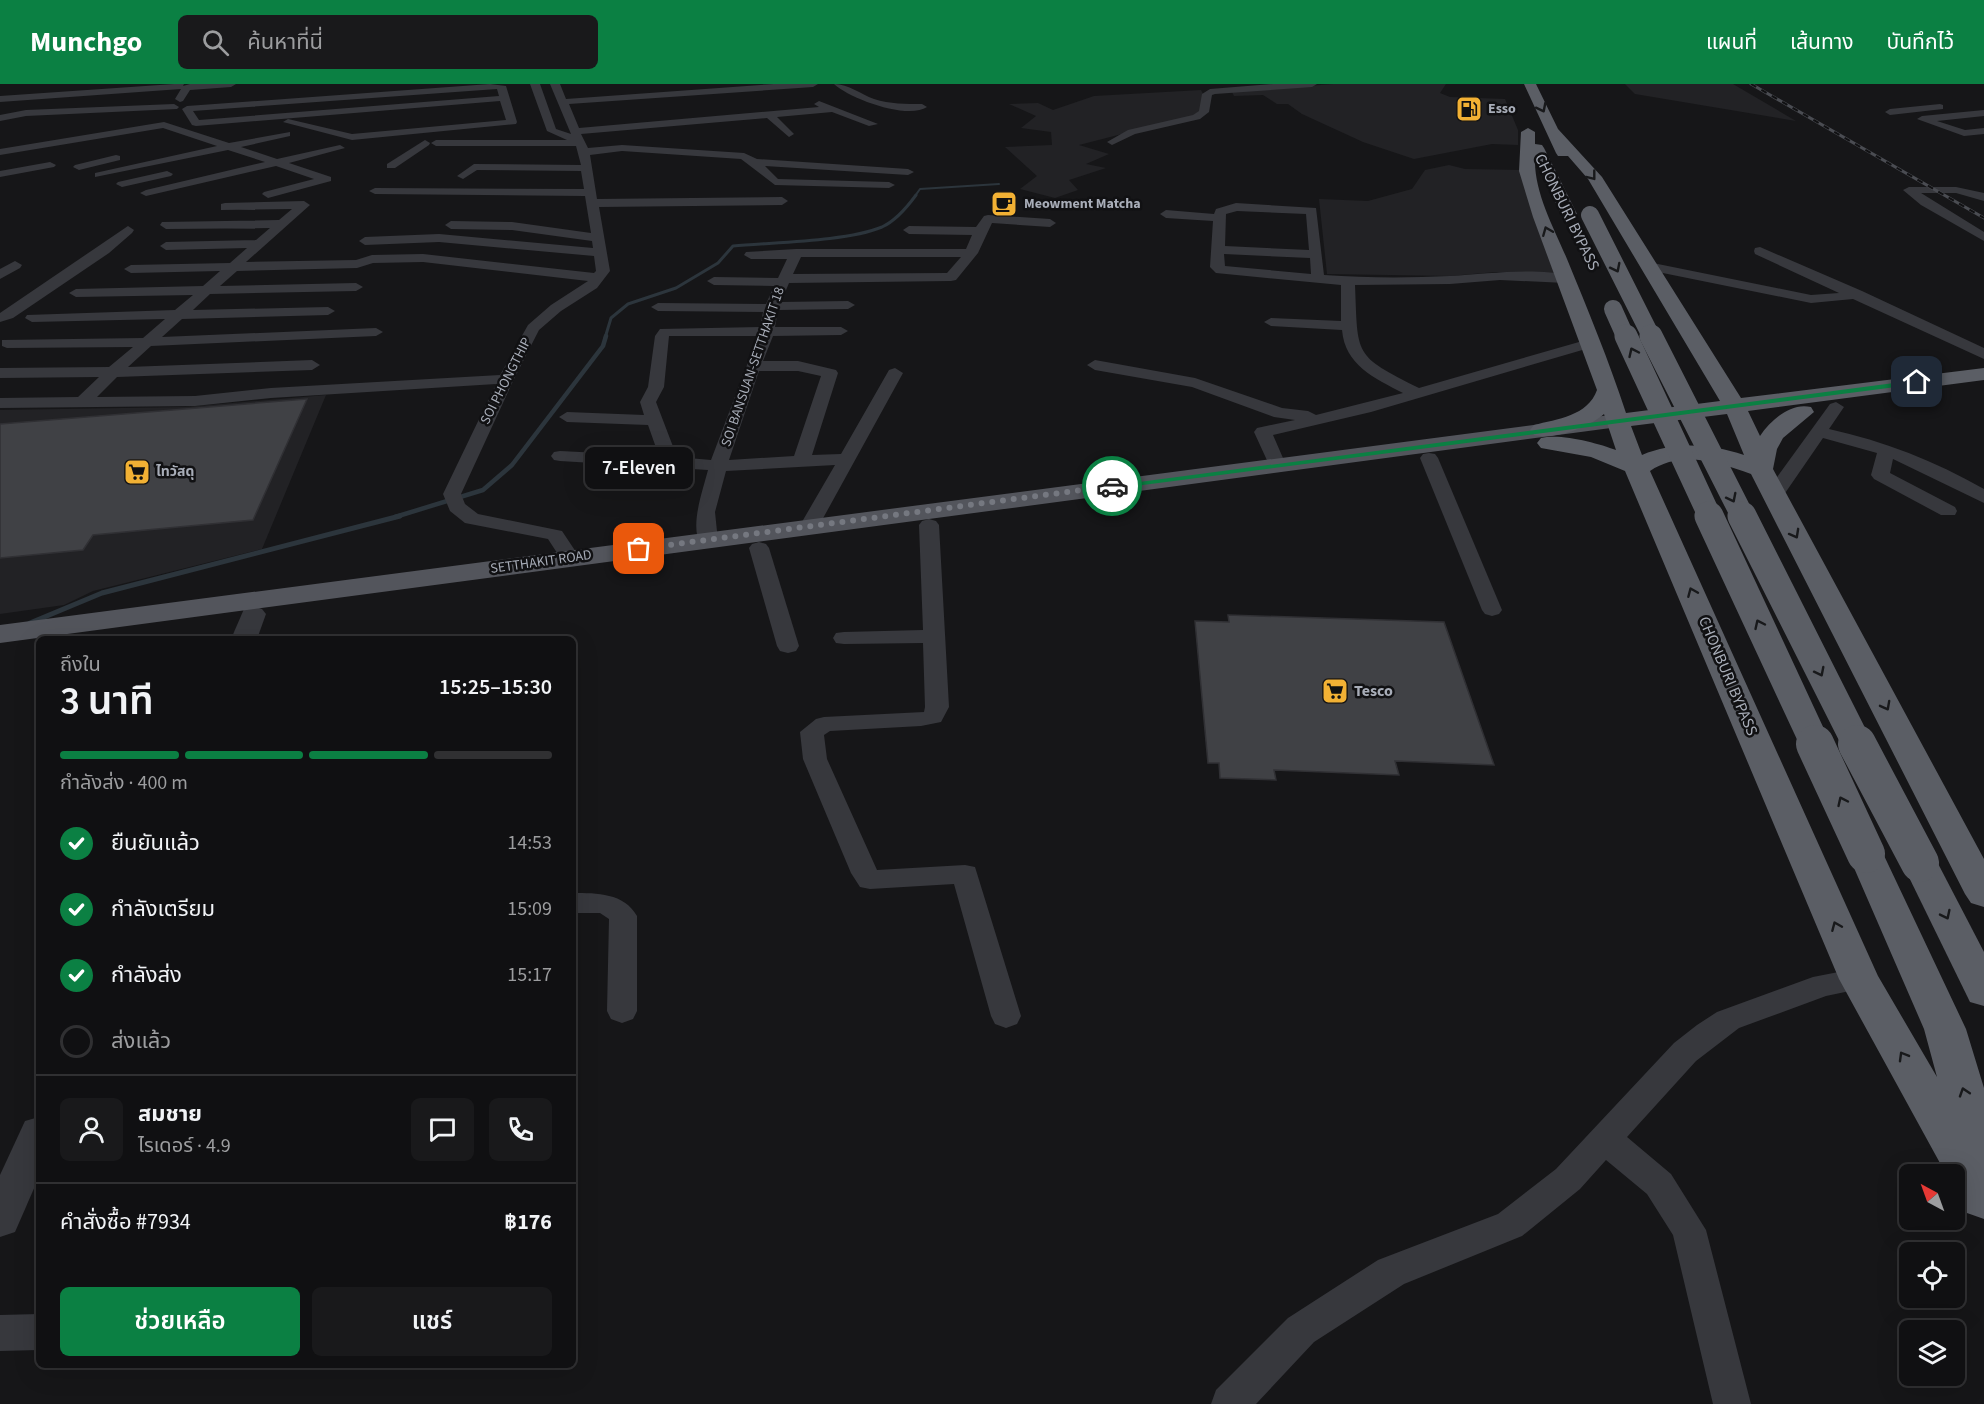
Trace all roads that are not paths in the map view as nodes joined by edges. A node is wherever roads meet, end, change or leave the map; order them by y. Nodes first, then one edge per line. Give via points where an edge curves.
1 (32, 84) edge
2 (106, 84) edge
3 (179, 84) edge
4 (231, 84) edge
5 (394, 84) edge
6 (807, 84) edge
7 (839, 84) edge
8 (1312, 84) edge
9 (1530, 84) edge
10 (500, 85) edge
11 (561, 88) edge
12 (1266, 88) junction
13 (156, 89) junction
14 (95, 93) junction
15 (342, 93) junction
16 (533, 94) edge
17 (21, 98) junction
18 (504, 98) junction
19 (516, 98) dead end
20 (1282, 98) dead end
21 (0, 99) edge
22 (148, 101) dead end
23 (1896, 101) dead end
24 (563, 102) junction
25 (84, 103) dead end
26 (67, 105) dead end
27 (1953, 105) dead end
28 (922, 107) dead end
29 (0, 108) edge
30 (508, 110) junction
31 (829, 110) junction
32 (1922, 110) junction
33 (341, 111) junction
34 (496, 111) dead end
35 (22, 112) junction
36 (1890, 112) dead end
37 (1984, 113) edge
38 (770, 115) junction
39 (581, 116) dead end
40 (0, 117) edge
41 (265, 117) junction
42 (569, 117) junction
43 (341, 123) dead end
44 (842, 123) dead end
45 (56, 124) junction
46 (217, 124) dead end
47 (873, 124) dead end
48 (305, 126) junction
49 (239, 131) dead end
50 (1984, 131) edge
51 (1554, 132) junction
52 (286, 134) dead end
53 (789, 134) dead end
54 (185, 137) junction
55 (14, 138) dead end
56 (80, 138) junction
57 (207, 138) junction
58 (140, 141) dead end
59 (1112, 141) dead end
60 (375, 142) dead end
61 (580, 142) junction
62 (425, 143) junction
63 (230, 146) junction
64 (287, 146) dead end
65 (28, 147) junction
66 (340, 148) dead end
67 (0, 152) edge
68 (253, 154) junction
69 (232, 159) dead end
70 (56, 160) dead end
71 (754, 162) junction
72 (156, 163) junction
73 (321, 165) dead end
74 (80, 167) dead end
75 (411, 167) dead end
76 (586, 168) junction
77 (180, 170) junction
78 (300, 170) junction
79 (878, 170) junction
80 (908, 171) dead end
81 (275, 172) junction
82 (0, 174) edge
83 (1572, 174) dead end
84 (99, 176) dead end
85 (341, 176) dead end
86 (463, 176) dead end
87 (206, 179) junction
88 (326, 179) junction
89 (123, 184) dead end
90 (867, 185) junction
91 (889, 185) dead end
92 (375, 190) dead end
93 (146, 194) dead end
94 (268, 194) dead end
95 (1984, 197) edge
96 (592, 198) junction
97 (782, 201) dead end
98 (998, 204) dead end
99 (225, 207) dead end
100 (1581, 211) junction
101 (1166, 214) dead end
102 (1220, 218) junction
103 (988, 219) junction
104 (1050, 223) dead end
105 (280, 224) junction
106 (166, 225) dead end
107 (437, 225) dead end
108 (128, 230) dead end
109 (909, 231) dead end
110 (980, 231) junction
111 (1984, 237) edge
112 (598, 238) junction
113 (452, 239) junction
114 (365, 241) dead end
115 (260, 244) junction
116 (166, 246) dead end
117 (1219, 250) junction
118 (1761, 251) dead end
119 (600, 253) junction
120 (971, 253) junction
121 (1316, 254) junction
122 (751, 255) dead end
123 (796, 255) junction
124 (423, 258) junction
125 (15, 265) dead end
126 (1648, 266) junction
127 (233, 267) junction
128 (131, 269) dead end
129 (0, 275) edge
130 (598, 278) junction
131 (1318, 279) junction
132 (1566, 279) junction
133 (785, 280) junction
134 (1348, 280) junction
135 (714, 281) dead end
136 (356, 287) dead end
137 (207, 290) junction
138 (76, 293) dead end
139 (1857, 294) junction
140 (848, 305) dead end
141 (658, 307) dead end
142 (772, 307) junction
143 (328, 311) dead end
144 (180, 314) junction
145 (0, 318) edge
146 (32, 318) dead end
147 (1271, 322) dead end
148 (1351, 326) junction
149 (841, 331) dead end
150 (376, 332) dead end
151 (767, 332) junction
152 (149, 342) junction
153 (7, 343) dead end
154 (1591, 343) junction
155 (1984, 354) edge
156 (312, 365) dead end
157 (1095, 365) dead end
158 (753, 366) junction
159 (113, 372) junction
160 (1713, 372) junction
161 (0, 373) edge
162 (895, 373) dead end
163 (1984, 374) edge
164 (506, 379) junction
165 (1605, 380) junction
166 (1984, 387) edge
167 (1416, 393) junction
168 (1743, 397) junction
169 (83, 402) junction
170 (0, 404) edge
171 (1809, 404) junction
172 (1836, 407) junction
173 (567, 417) dead end
174 (1326, 418) junction
175 (654, 420) junction
176 (1620, 428) junction
177 (1819, 432) junction
178 (1546, 436) junction
179 (1887, 450) junction
180 (560, 456) dead end
181 (1429, 458) junction
182 (847, 459) junction
183 (801, 460) junction
184 (670, 462) junction
185 (1277, 465) junction
186 (718, 466) junction
187 (1638, 468) junction
188 (1767, 482) junction
189 (1114, 493) junction
190 (1984, 497) edge
191 (1948, 512) dead end
192 (928, 525) junction
193 (808, 527) junction
194 (708, 541) junction
195 (759, 548) junction
196 (570, 558) junction
197 (1492, 610) dead end
198 (251, 618) edge
199 (54, 636) edge
200 (932, 636) junction
201 (36, 638) edge
202 (844, 638) dead end
203 (1, 643) edge
204 (788, 646) dead end
205 (1983, 890) edge
206 (576, 903) edge
207 (1859, 979) junction
208 (1984, 991) edge
209 (622, 1011) dead end
210 (1006, 1016) dead end
211 (1605, 1139) junction
212 (36, 1140) edge
213 (1984, 1147) edge
214 (1984, 1198) edge
215 (0, 1219) edge
216 (36, 1332) edge
217 (0, 1333) edge
218 (1230, 1404) edge
219 (1732, 1404) edge

1 - 17 street
2 - 14 street
3 - 13 street
4 - 15 street via 187,87 180,99
5 - 15 street
6 - 24 street
6 - 31 street via 806,98
7 - 28 street via 890,108
8 - 12 street
9 -> 51 highway, CHONBURI BYPASS
10 - 15 street
10 - 18 street
11 - 24 street
12 - 20 street
12 - 59 street via 1214,91 1207,94 1204,112 1196,117 1132,132
13 - 14 street
13 - 22 street
14 - 17 street
14 - 25 street
15 - 33 street
15 - 41 street via 188,110 196,123
16 - 61 street via 552,131
17 - 21 street
18 - 19 street
18 - 30 street
18 - 33 street
23 - 32 street
24 - 42 street
26 - 29 street
27 - 32 street
30 - 34 street
30 - 48 street via 512,122 352,136
31 - 38 street
31 - 44 street
31 - 47 street
32 - 36 street
33 - 41 street
35 - 40 street
35 - 45 street
35 - 45 street via 175,112
37 - 50 street via 1922,119 1964,133
38 - 53 street
38 - 61 street
39 - 42 street
41 - 48 street
42 - 61 street
43 - 48 street
45 - 56 street
46 - 54 street
49 - 57 street
51 - 83 highway, CHONBURI BYPASS
51 -> 126 highway, CHONBURI BYPASS via 1594,177
52 - 63 street
54 - 56 street via 157,125
54 - 57 street
54 - 58 street
55 - 65 street
56 - 65 street
57 - 63 street
60 - 62 street
61 - 62 street
61 - 71 street via 744,156
61 - 76 street
62 - 75 street via 391,166
63 - 68 street
63 - 72 street
64 - 68 street
65 - 67 street
66 - 81 street
68 - 69 street
68 - 81 street
70 - 82 street
71 - 79 street
71 - 90 street via 775,182
72 - 74 street via 132,154
72 - 77 street
72 - 84 street
73 - 78 street
76 - 86 street via 474,167
76 - 96 street
77 - 87 street
77 - 89 street
78 - 81 street
78 - 88 street
79 - 80 street
79 - 90 street
81 - 87 street
81 - 87 street via 234,186
85 - 88 street
87 - 93 street
88 - 94 street
90 - 91 street
92 - 96 street
95 - 111 street via 1956,190 1909,190
96 - 97 street
96 - 112 street
98 - 103 street
99 - 105 street via 304,205
132 -> 100 highway, CHONBURI BYPASS via 1527,171 1526,125
100 -> 208 highway, CHONBURI BYPASS, bridge
213 -> 100 highway, CHONBURI BYPASS, bridge via 1945,1029
101 - 102 street
102 - 117 street
102 - 121 street via 1220,212 1236,207 1312,211
103 - 104 street
103 - 110 street
105 - 106 street
105 - 115 street
107 - 112 street via 512,226
108 - 145 street
109 - 110 street
110 - 120 street
112 - 119 street
113 - 114 street
113 - 119 street
113 - 124 street
115 - 116 street
115 - 127 street
117 - 121 street
117 - 131 street via 1217,267 1221,270
118 - 139 street
119 - 130 street via 603,271
120 - 123 street
120 - 133 street via 951,277
121 - 131 street
122 - 123 street
123 - 133 street, SOI BANSUAN-SETTHAKIT 18
124 - 127 street
124 - 130 street
125 - 129 street
126 - 139 street via 1811,299
126 - 160 highway, CHONBURI BYPASS
127 - 128 street
127 - 137 street
130 - 164 street, SOI PHONGTHIP via 533,328
131 - 134 street
132 - 134 street via 1500,276
132 - 154 highway, CHONBURI BYPASS
133 - 135 street
133 - 142 street, SOI BANSUAN-SETTHAKIT 18
134 - 148 street
136 - 137 street
137 - 138 street
137 - 144 street
139 - 155 street
140 - 142 street
141 - 142 street
142 - 151 street, SOI BANSUAN-SETTHAKIT 18
143 - 144 street
144 - 146 street
144 - 152 street
147 - 148 street
148 - 167 street via 1352,346 1358,357 1370,368
149 - 151 street
150 - 152 street
151 - 158 street, SOI BANSUAN-SETTHAKIT 18
151 - 175 street via 665,332 656,387 648,402
152 - 153 street
152 - 159 street
154 - 165 highway, CHONBURI BYPASS
154 - 167 street
156 - 159 street
157 - 174 street via 1195,382 1280,413
158 - 183 street via 798,366 830,373
158 - 186 street, SOI BANSUAN-SETTHAKIT 18
159 - 161 street
159 - 169 street
160 - 165 highway via 1700,387 1672,391
160 - 168 highway, CHONBURI BYPASS
162 - 182 street
163 - 171 highway
164 - 169 street via 195,401
164 - 196 street, SOI PHONGTHIP via 454,501 472,519 555,535
165 - 176 highway, CHONBURI BYPASS
165 - 178 highway via 1602,404 1586,417
166 - 172 highway
167 - 174 street
168 - 171 highway
168 - 171 highway
168 - 176 highway
168 - 188 highway, CHONBURI BYPASS
169 - 170 street
171 - 172 highway
171 - 188 highway via 1770,436 1762,457
172 - 177 street
173 - 175 street
174 - 185 street via 1263,432
175 - 184 street
176 - 178 main road, SETTHAKIT ROAD
176 - 187 highway, CHONBURI BYPASS
177 - 179 street
177 - 188 street
178 - 181 main road, SETTHAKIT ROAD
178 - 185 main road, SETTHAKIT ROAD
178 - 187 highway
179 - 190 street
179 - 191 street via 1880,475
180 - 184 street
181 - 189 main road, SETTHAKIT ROAD
181 - 197 street
182 - 183 street
182 - 193 street
183 - 186 street
184 - 186 street
185 - 189 main road, SETTHAKIT ROAD
186 - 194 street, SOI BANSUAN-SETTHAKIT 18 via 706,512
187 - 188 highway via 1659,455 1677,452 1720,456
207 -> 187 highway, CHONBURI BYPASS
188 -> 205 highway, CHONBURI BYPASS
189 - 192 main road, SETTHAKIT ROAD
189 - 193 main road, SETTHAKIT ROAD
192 - 195 main road, SETTHAKIT ROAD
192 - 200 street
193 - 194 main road, SETTHAKIT ROAD
194 - 196 main road, SETTHAKIT ROAD
195 - 198 main road, SETTHAKIT ROAD
195 - 204 street
196 - 198 main road, SETTHAKIT ROAD
198 - 199 main road, SETTHAKIT ROAD
200 - 202 street
200 - 210 street via 937,706 933,717 824,724 812,732 814,759 870,880 964,874
201 - 203 main road, SETTHAKIT ROAD
206 - 209 street via 606,903 623,916
207 - 211 street via 1822,984 1728,1020 1685,1052
214 -> 207 highway, CHONBURI BYPASS
211 - 218 street via 1568,1179 1510,1225 1391,1272 1301,1330
211 - 219 street via 1659,1184 1689,1230
212 - 215 street
216 - 217 street

